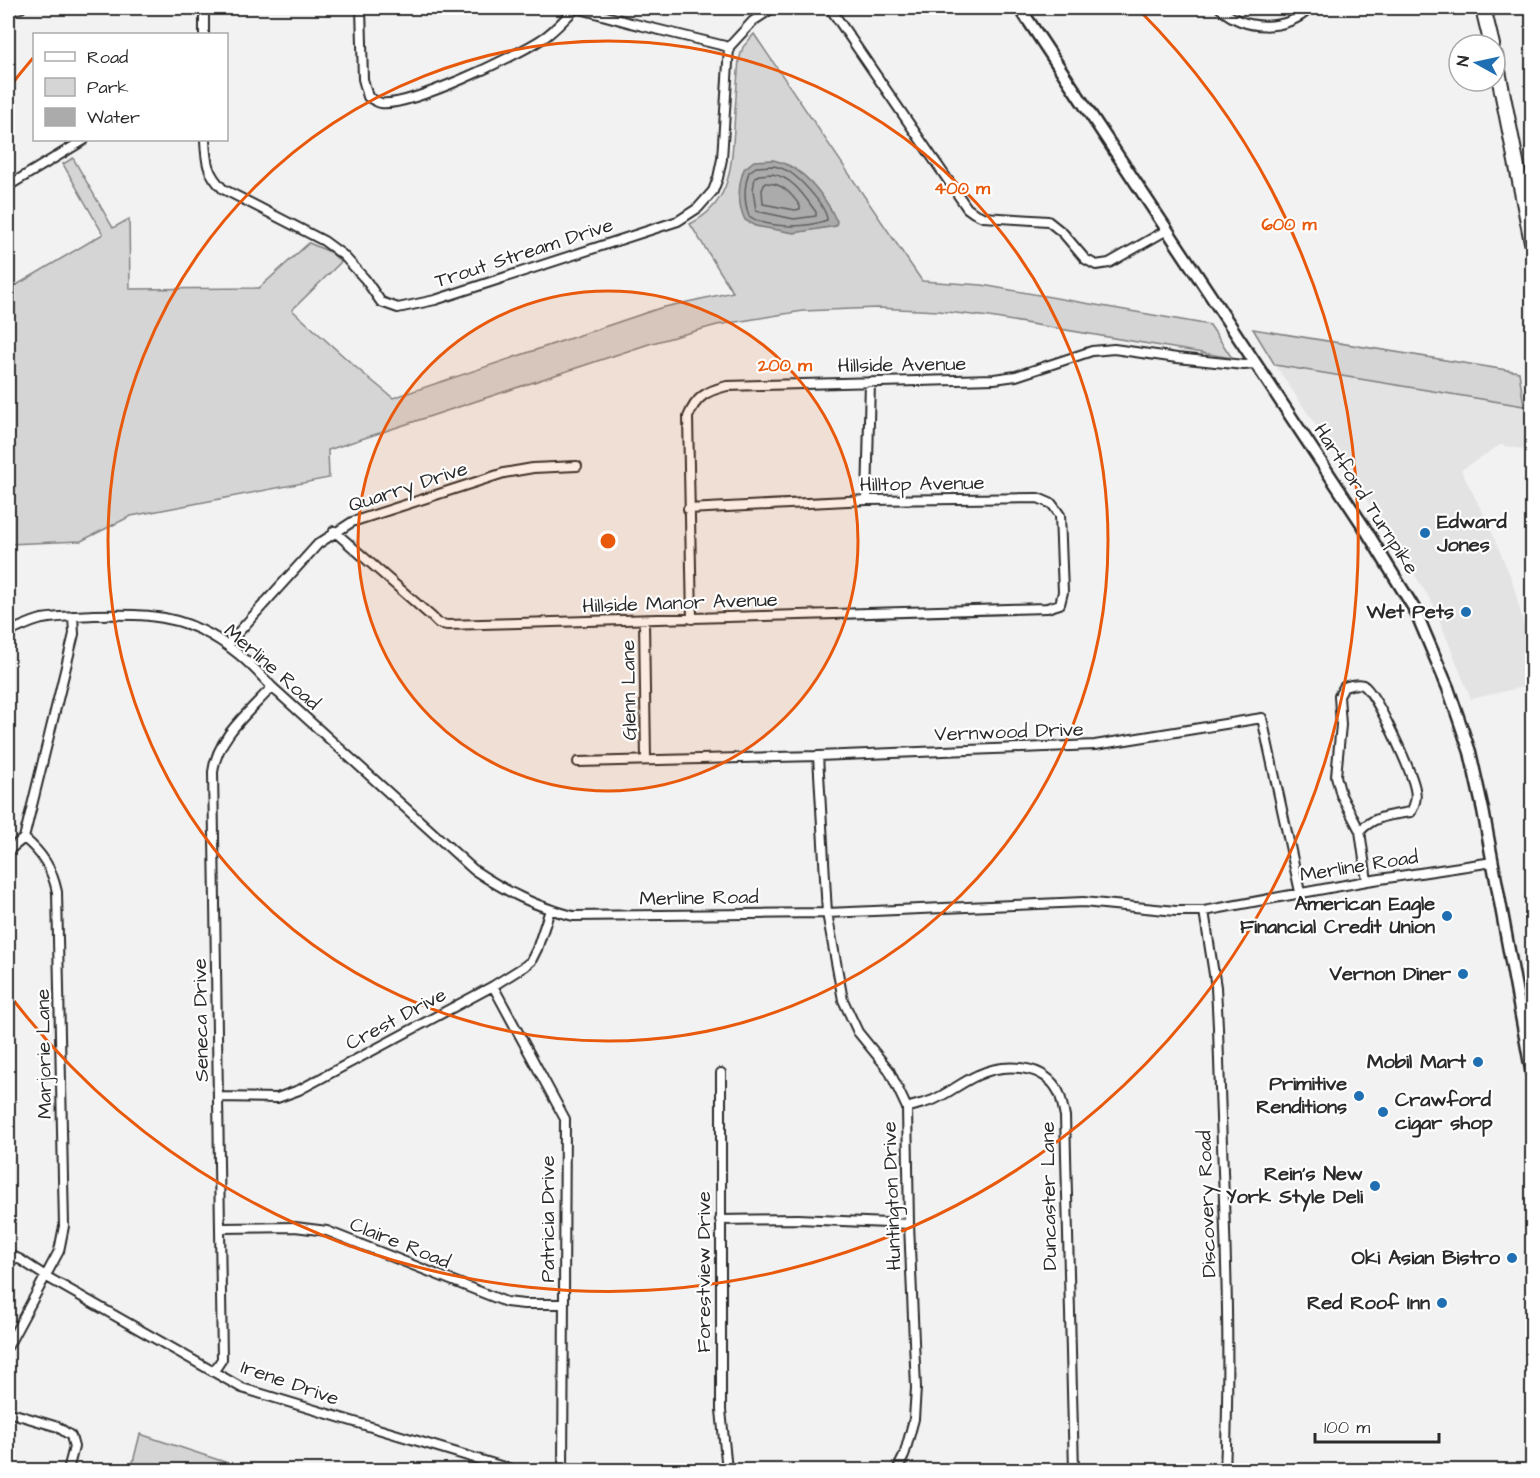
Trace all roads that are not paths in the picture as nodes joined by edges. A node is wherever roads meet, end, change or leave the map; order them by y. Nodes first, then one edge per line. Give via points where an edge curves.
1 (21, 8) edge
2 (204, 8) edge
3 (361, 8) edge
4 (577, 8) edge
5 (772, 8) edge
6 (830, 8) edge
7 (1020, 8) edge
8 (1220, 8) edge
9 (1310, 8) edge
10 (1484, 8) edge
11 (8, 11) edge
12 (204, 33) edge
13 (1489, 33) edge
14 (729, 47) junction
15 (1503, 93) edge
16 (82, 141) edge
17 (205, 141) edge
18 (8, 186) edge
19 (1167, 230) junction
20 (1533, 242) edge
21 (1255, 364) junction
22 (870, 382) junction
23 (577, 466) dead end
24 (867, 500) junction
25 (688, 509) junction
26 (334, 531) junction
27 (1060, 603) joint
28 (73, 616) junction
29 (692, 619) junction
30 (644, 621) junction
31 (8, 632) edge
32 (227, 645) junction
33 (272, 687) junction
34 (818, 756) junction
35 (646, 759) junction
36 (578, 762) dead end
37 (1360, 831) junction
38 (24, 838) junction
39 (8, 852) edge
40 (1493, 862) junction
41 (1366, 880) junction
42 (1300, 892) junction
43 (550, 910) junction
44 (1204, 911) junction
45 (827, 913) junction
46 (493, 986) junction
47 (721, 1074) dead end
48 (1533, 1075) edge
49 (219, 1097) junction
50 (907, 1108) junction
51 (720, 1220) junction
52 (909, 1224) junction
53 (221, 1228) junction
54 (8, 1254) edge
55 (47, 1277) junction
56 (564, 1304) junction
57 (8, 1346) edge
58 (214, 1371) junction
59 (8, 1412) edge
60 (68, 1470) edge
61 (514, 1470) edge
62 (563, 1470) edge
63 (727, 1470) edge
64 (897, 1470) edge
65 (1074, 1470) edge
66 (1225, 1470) edge

1 - 11 street
2 - 12 street
3 - 4 street via 363,79 368,97 380,103 401,101 448,85 525,50 545,38
4 - 14 street
5 - 14 street via 753,21
6 - 19 street via 974,213 1047,221 1096,265 1109,263
7 - 19 main road, Hartford Turnpike
8 - 9 street via 1227,15 1253,25 1284,24
10 - 13 highway
14 - 17 street, Trout Stream Drive via 722,159 713,191 698,208 678,221 652,230 435,300 398,308 381,302 343,255 324,241 223,189 212,178
15 - 20 highway
16 - 18 street
19 - 21 main road, Hartford Turnpike
21 - 22 street, Hillside Avenue via 1114,349 1092,351 1017,376
21 - 40 main road, Hartford Turnpike via 1415,610 1470,752
22 - 24 street
22 - 25 street, Hillside Avenue via 727,386 708,391 693,405 688,417
23 - 26 street, Quarry Drive via 504,473
24 - 25 street, Hilltop Avenue
24 - 27 street, Hilltop Avenue via 1038,498 1052,504 1060,515
25 - 29 street, Hillside Avenue
26 - 30 street, Hillside Manor Avenue via 438,623
26 - 32 street, Quarry Drive
27 - 29 street, Hillside Manor Avenue via 1047,608
28 - 31 street, Merline Road via 41,619
28 - 32 street, Merline Road via 144,615 171,619 200,629
28 - 38 street via 74,634
29 - 30 street, Hillside Manor Avenue
30 - 35 street, Glenn Lane
32 - 33 street, Merline Road
33 - 43 street, Merline Road via 474,870 501,889
33 - 49 street, Seneca Drive via 221,743 214,760
34 - 35 street, Vernwood Drive
34 - 42 street, Vernwood Drive via 1095,746 1262,718
34 - 45 street, Huntington Drive
35 - 36 street, Vernwood Drive
37 - 37 street via 1341,795 1336,776 1341,725 1339,696 1344,687 1352,684 1362,685 1372,695 1404,756 1416,803 1412,812 1376,818
37 - 41 street
38 - 39 street
38 - 55 street, Marjorie Lane via 47,862 57,892 64,1226 59,1251
40 - 41 street, Merline Road
40 - 48 main road, Hartford Turnpike
41 - 42 street, Merline Road
42 - 44 street, Merline Road
43 - 45 street, Merline Road via 573,916
43 - 46 street, Crest Drive via 531,961
44 - 45 street, Merline Road via 1083,902
44 - 66 street, Discovery Road via 1218,1027 1227,1319
45 - 50 street, Huntington Drive via 843,1000 858,1032 889,1070
46 - 49 street, Crest Drive via 299,1090 277,1098
46 - 56 street, Patricia Drive via 565,1119
47 - 51 street, Forestview Drive
49 - 53 street, Seneca Drive
50 - 52 street, Huntington Drive
50 - 65 street, Duncaster Lane via 933,1100 996,1068 1022,1068 1039,1073 1060,1094 1065,1116
51 - 52 street
51 - 63 street, Forestview Drive via 721,1410
52 - 64 street, Huntington Drive via 916,1388 914,1419
53 - 56 street, Claire Road via 295,1227 327,1231 507,1302
53 - 58 street, Seneca Drive via 222,1359
54 - 55 street, Irene Drive
55 - 57 street, Marjorie Lane
55 - 58 street, Irene Drive
56 - 62 street, Patricia Drive
58 - 61 street, Irene Drive via 242,1388
59 - 60 street via 58,1427 71,1436 74,1447

